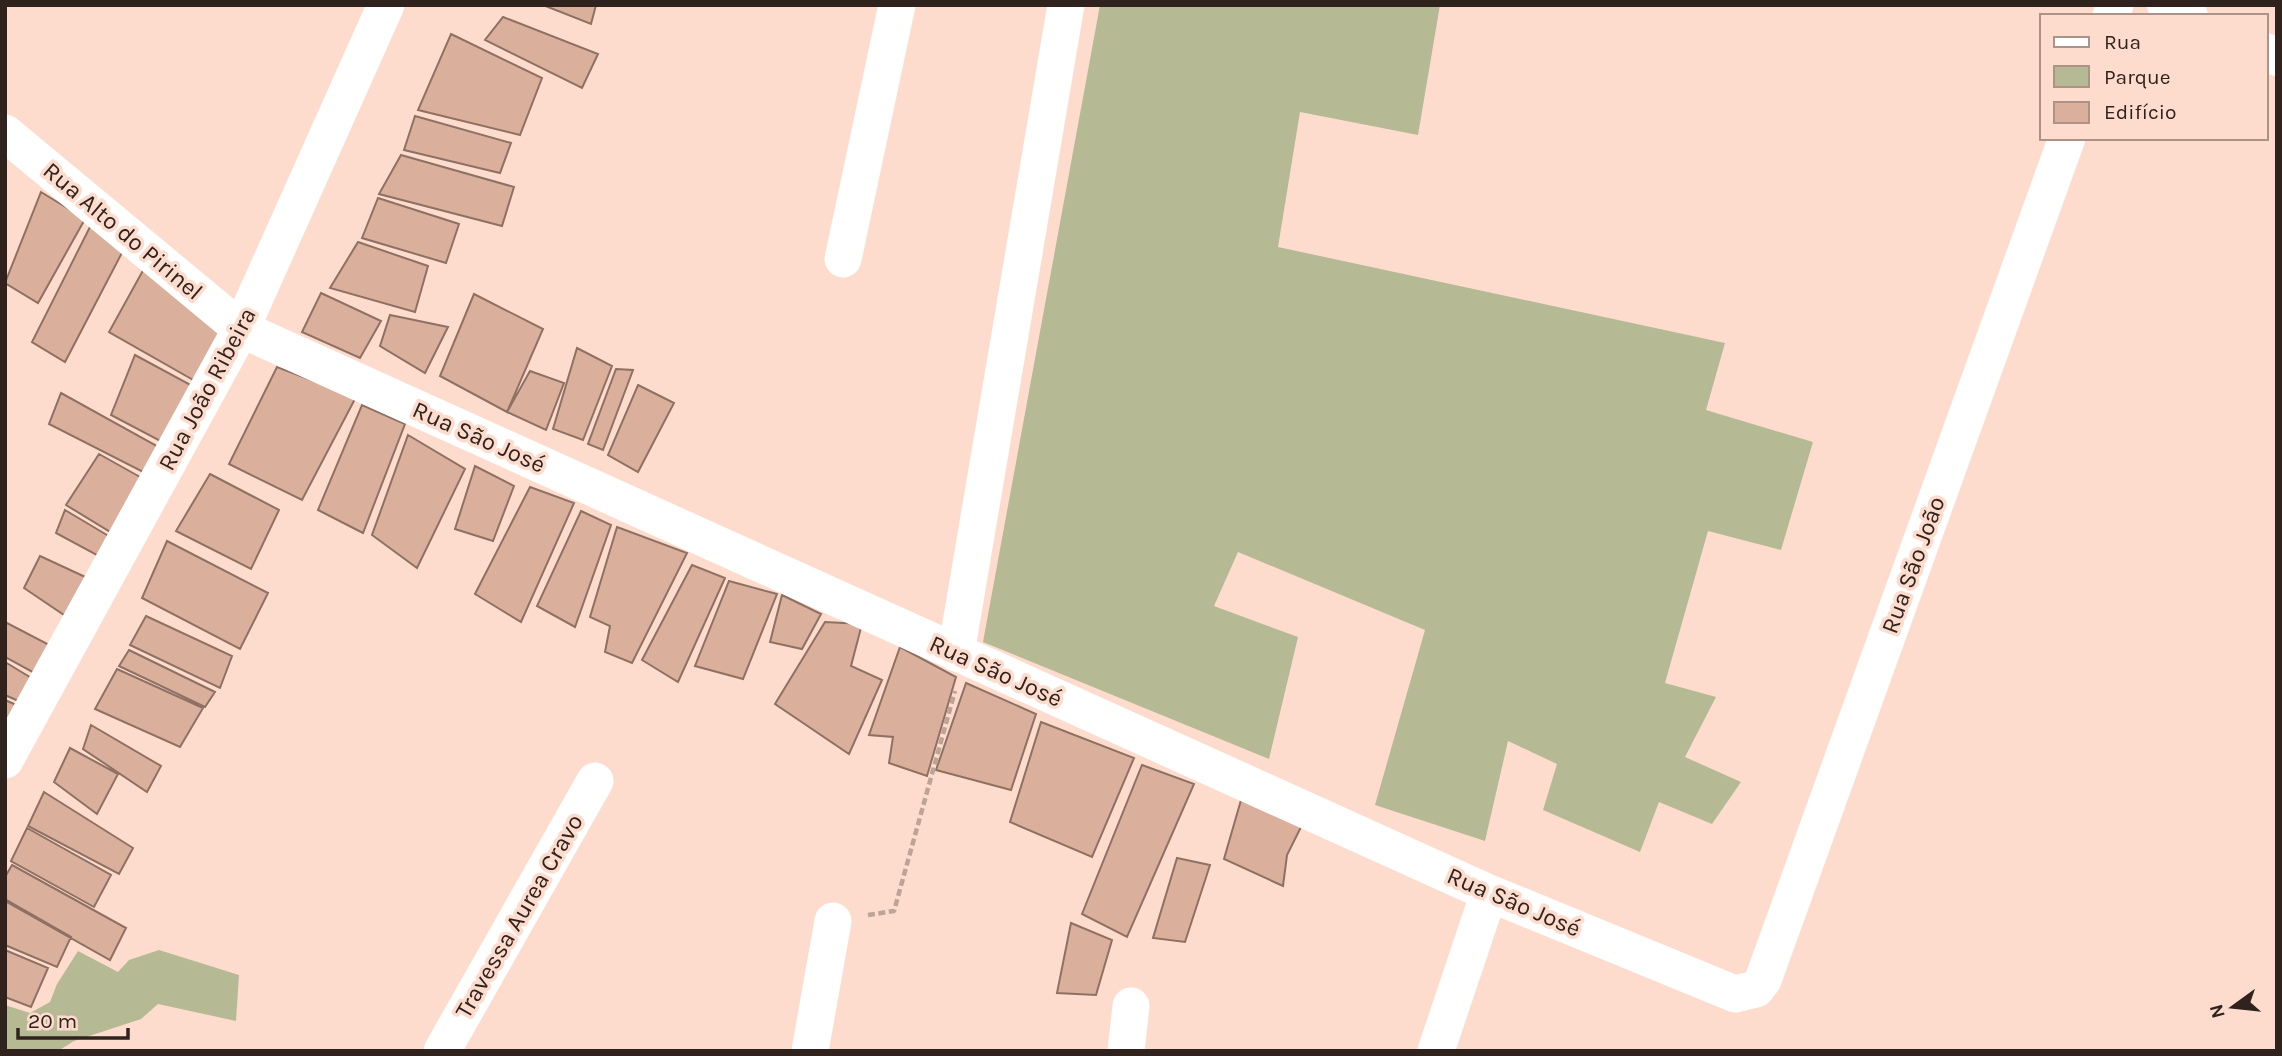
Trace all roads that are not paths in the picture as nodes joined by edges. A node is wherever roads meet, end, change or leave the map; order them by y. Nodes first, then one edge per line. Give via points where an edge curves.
1 (386, 5) edge
2 (897, 5) edge
3 (1066, 5) edge
4 (2167, 5) edge
5 (2185, 14) edge
6 (5, 133) edge
7 (2066, 140) edge
8 (843, 259) dead end
9 (242, 329) junction
10 (960, 655) junction
11 (5, 760) edge
12 (595, 781) dead end
13 (1489, 893) junction
14 (833, 921) road end
15 (1756, 989) joint
16 (1131, 1006) dead end
17 (442, 1051) edge
18 (810, 1051) edge
19 (1126, 1051) edge
20 (1436, 1051) edge

1 - 9 street, Rua João Ribeira
2 - 8 street
3 - 10 street
4 - 5 main road
6 - 9 street, Rua Alto do Pirinel
7 - 15 street, Rua São João
9 - 10 street, Rua São José
9 - 11 street, Rua João Ribeira
10 - 13 street, Rua São José
12 - 17 street, Travessa Aurea Cravo
13 - 15 street, Rua São José via 1735,994
13 - 20 street
14 - 18 street
16 - 19 street

